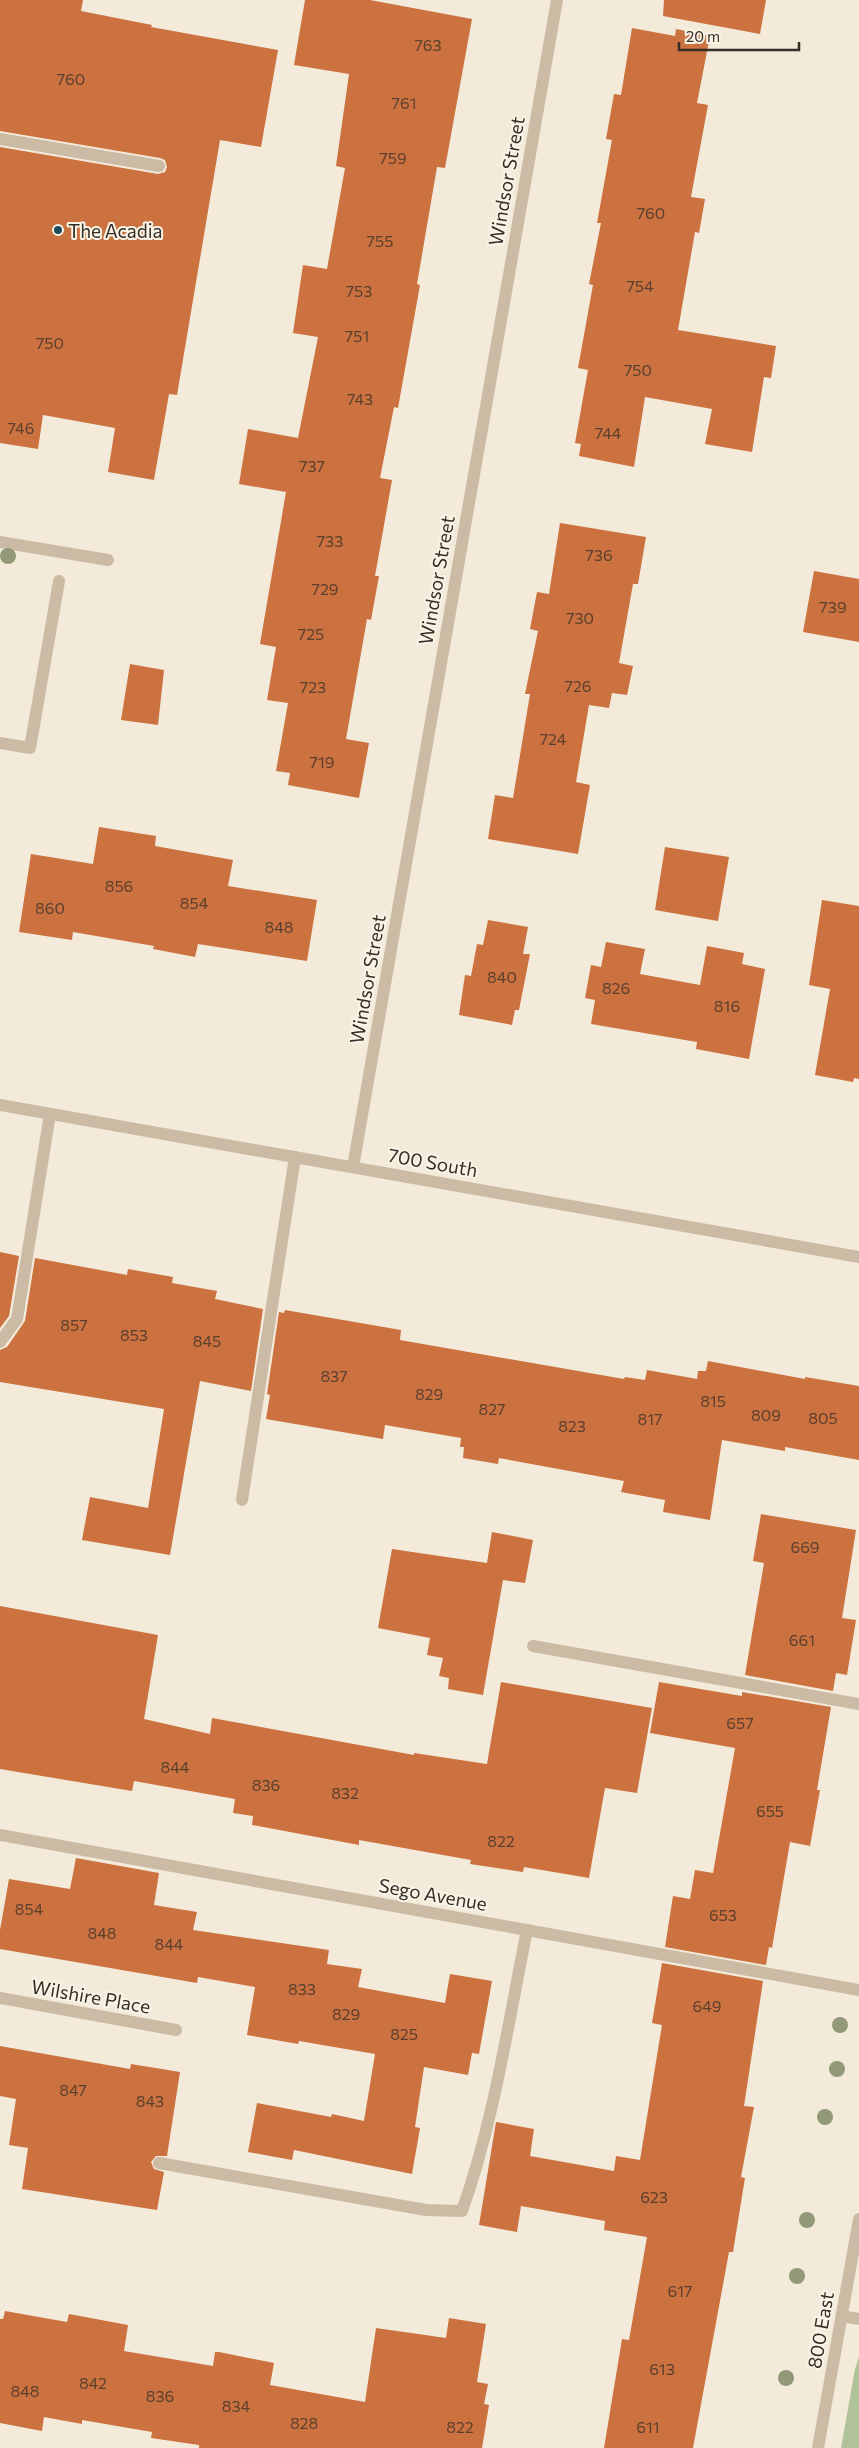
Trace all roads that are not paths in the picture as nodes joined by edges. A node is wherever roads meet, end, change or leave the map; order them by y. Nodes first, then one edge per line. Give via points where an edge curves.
1 (557, 0) edge
2 (0, 139) edge
3 (159, 166) dead end
4 (0, 542) edge
5 (108, 560) dead end
6 (60, 581) dead end
7 (0, 743) edge
8 (0, 1105) edge
9 (50, 1114) junction
10 (295, 1157) junction
11 (353, 1167) junction
12 (859, 1257) edge
13 (0, 1342) edge
14 (242, 1500) dead end
15 (534, 1646) dead end
16 (859, 1704) edge
17 (0, 1835) edge
18 (527, 1930) junction
19 (859, 1990) edge
20 (0, 1998) edge
21 (176, 2030) dead end
22 (159, 2163) dead end
23 (859, 2219) edge
24 (842, 2316) junction
25 (859, 2319) edge
26 (818, 2448) edge

1 - 11 street, Windsor Street
2 - 3 street
4 - 5 street
6 - 7 street via 30,748
8 - 9 street, 700 South
9 - 10 street, 700 South
9 - 13 street via 17,1320
10 - 11 street, 700 South
10 - 14 street
11 - 12 street, 700 South
15 - 16 street
17 - 18 street, Sego Avenue
18 - 19 street, Sego Avenue
18 - 22 street via 493,2095 474,2177 462,2211 426,2210
20 - 21 street, Wilshire Place
23 - 24 street, 800 East
24 - 25 street
24 - 26 street, 800 East

